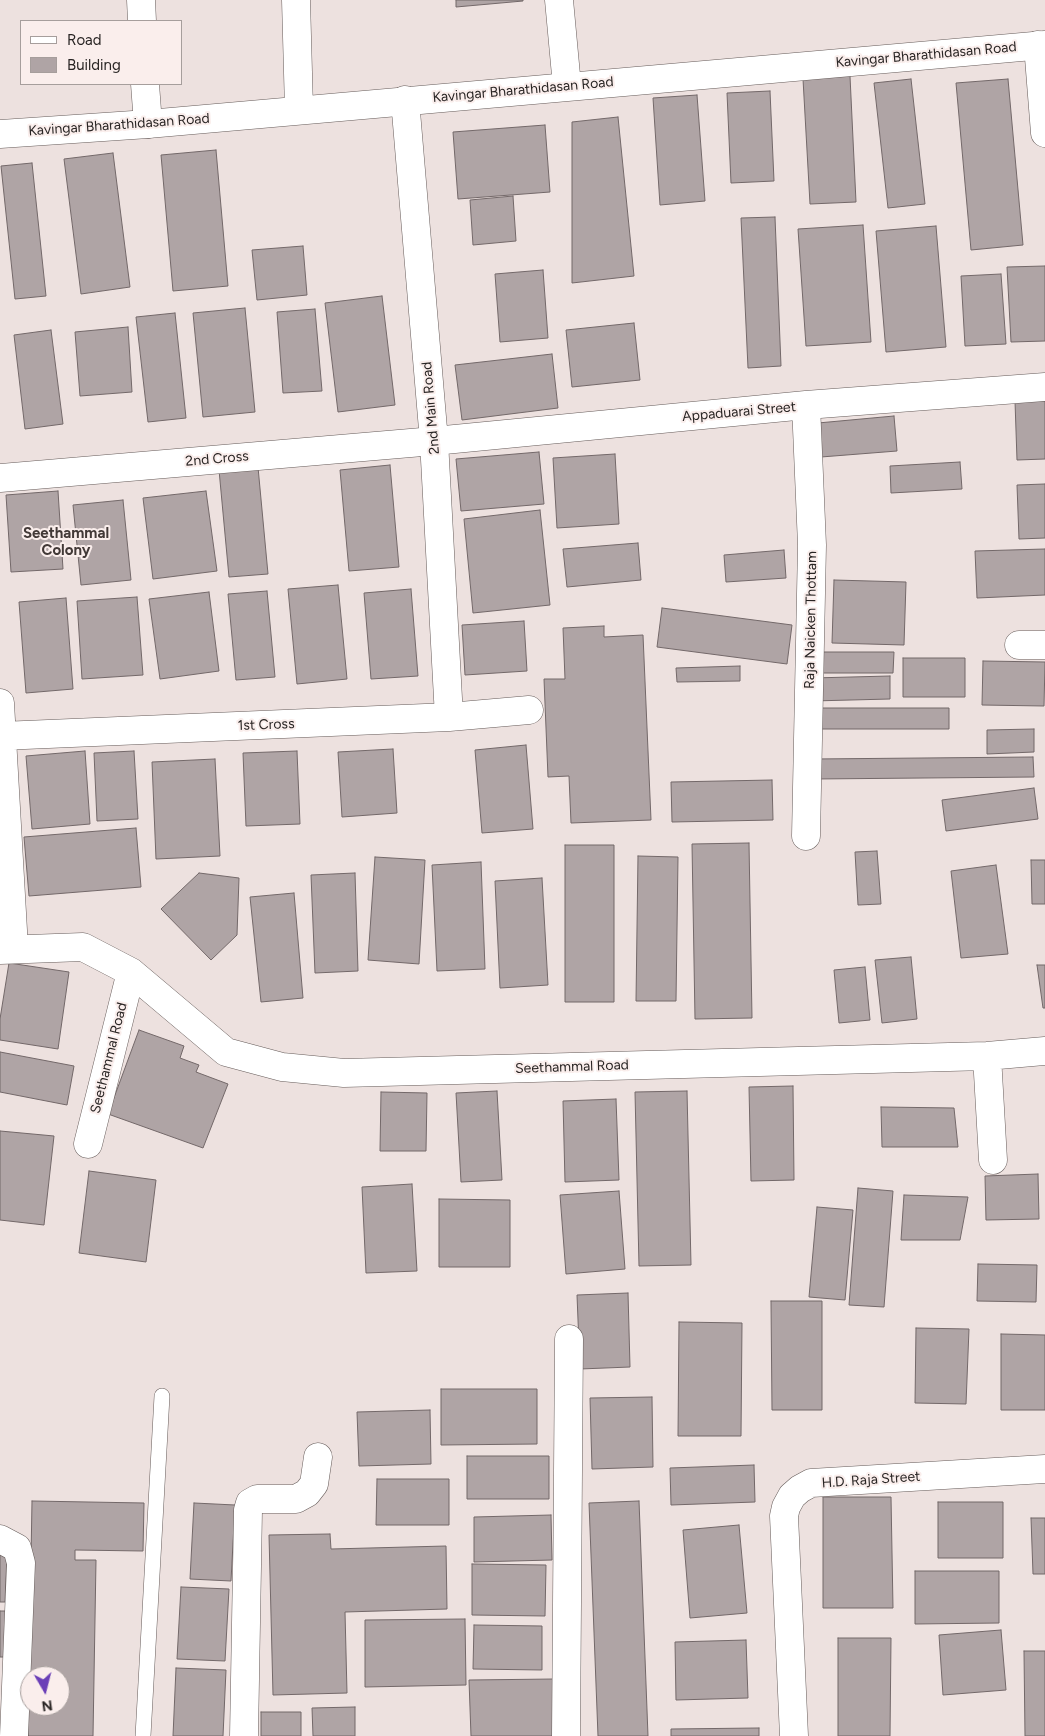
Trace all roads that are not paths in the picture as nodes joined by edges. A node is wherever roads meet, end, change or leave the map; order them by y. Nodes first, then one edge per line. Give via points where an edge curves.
1 (141, 0) edge
2 (296, 0) edge
3 (559, 0) edge
4 (142, 20) edge
5 (1042, 45) edge
6 (145, 85) edge
7 (567, 86) junction
8 (405, 100) junction
9 (299, 109) junction
10 (148, 124) junction
11 (1045, 133) edge
12 (0, 134) edge
13 (1045, 387) edge
14 (806, 405) junction
15 (434, 441) junction
16 (0, 478) edge
17 (0, 703) edge
18 (530, 710) dead end
19 (449, 717) junction
20 (1, 736) junction
21 (806, 836) dead end
22 (7, 949) edge
23 (130, 972) junction
24 (1045, 1051) edge
25 (987, 1056) junction
26 (88, 1144) dead end
27 (993, 1160) dead end
28 (569, 1339) dead end
29 (162, 1396) dead end
30 (318, 1457) dead end
31 (1045, 1469) edge
32 (0, 1539) edge
33 (14, 1736) edge
34 (143, 1736) edge
35 (244, 1736) edge
36 (566, 1736) edge
37 (794, 1736) edge

1 - 4 street
2 - 9 street
3 - 7 street
5 - 7 street, Kavingar Bharathidasan Road
5 - 11 street
6 - 10 street
7 - 8 street, Kavingar Bharathidasan Road
8 - 9 street, Kavingar Bharathidasan Road
8 - 15 street, 2nd Main Road
9 - 10 street, Kavingar Bharathidasan Road
10 - 12 street, Kavingar Bharathidasan Road
13 - 14 street, Appaduarai Street
14 - 15 street, Appaduarai Street
14 - 21 street, Raja Naicken Thottam via 812,546
15 - 16 street, 2nd Cross
15 - 19 street, 2nd Main Road
17 - 20 street
18 - 19 street, 1st Cross
19 - 20 street, 1st Cross
20 - 22 street
22 - 23 street, Seethammal Road via 83,947
23 - 25 street, Seethammal Road via 226,1052 282,1067 326,1072
23 - 26 street, Seethammal Road
24 - 25 street, Seethammal Road
25 - 27 street
28 - 36 street
29 - 34 lane
30 - 35 street via 314,1484 307,1493 296,1499 257,1500 250,1503 248,1510
31 - 37 street, H.D. Raja Street via 812,1483 792,1496 784,1516
32 - 33 street via 17,1548 21,1563

